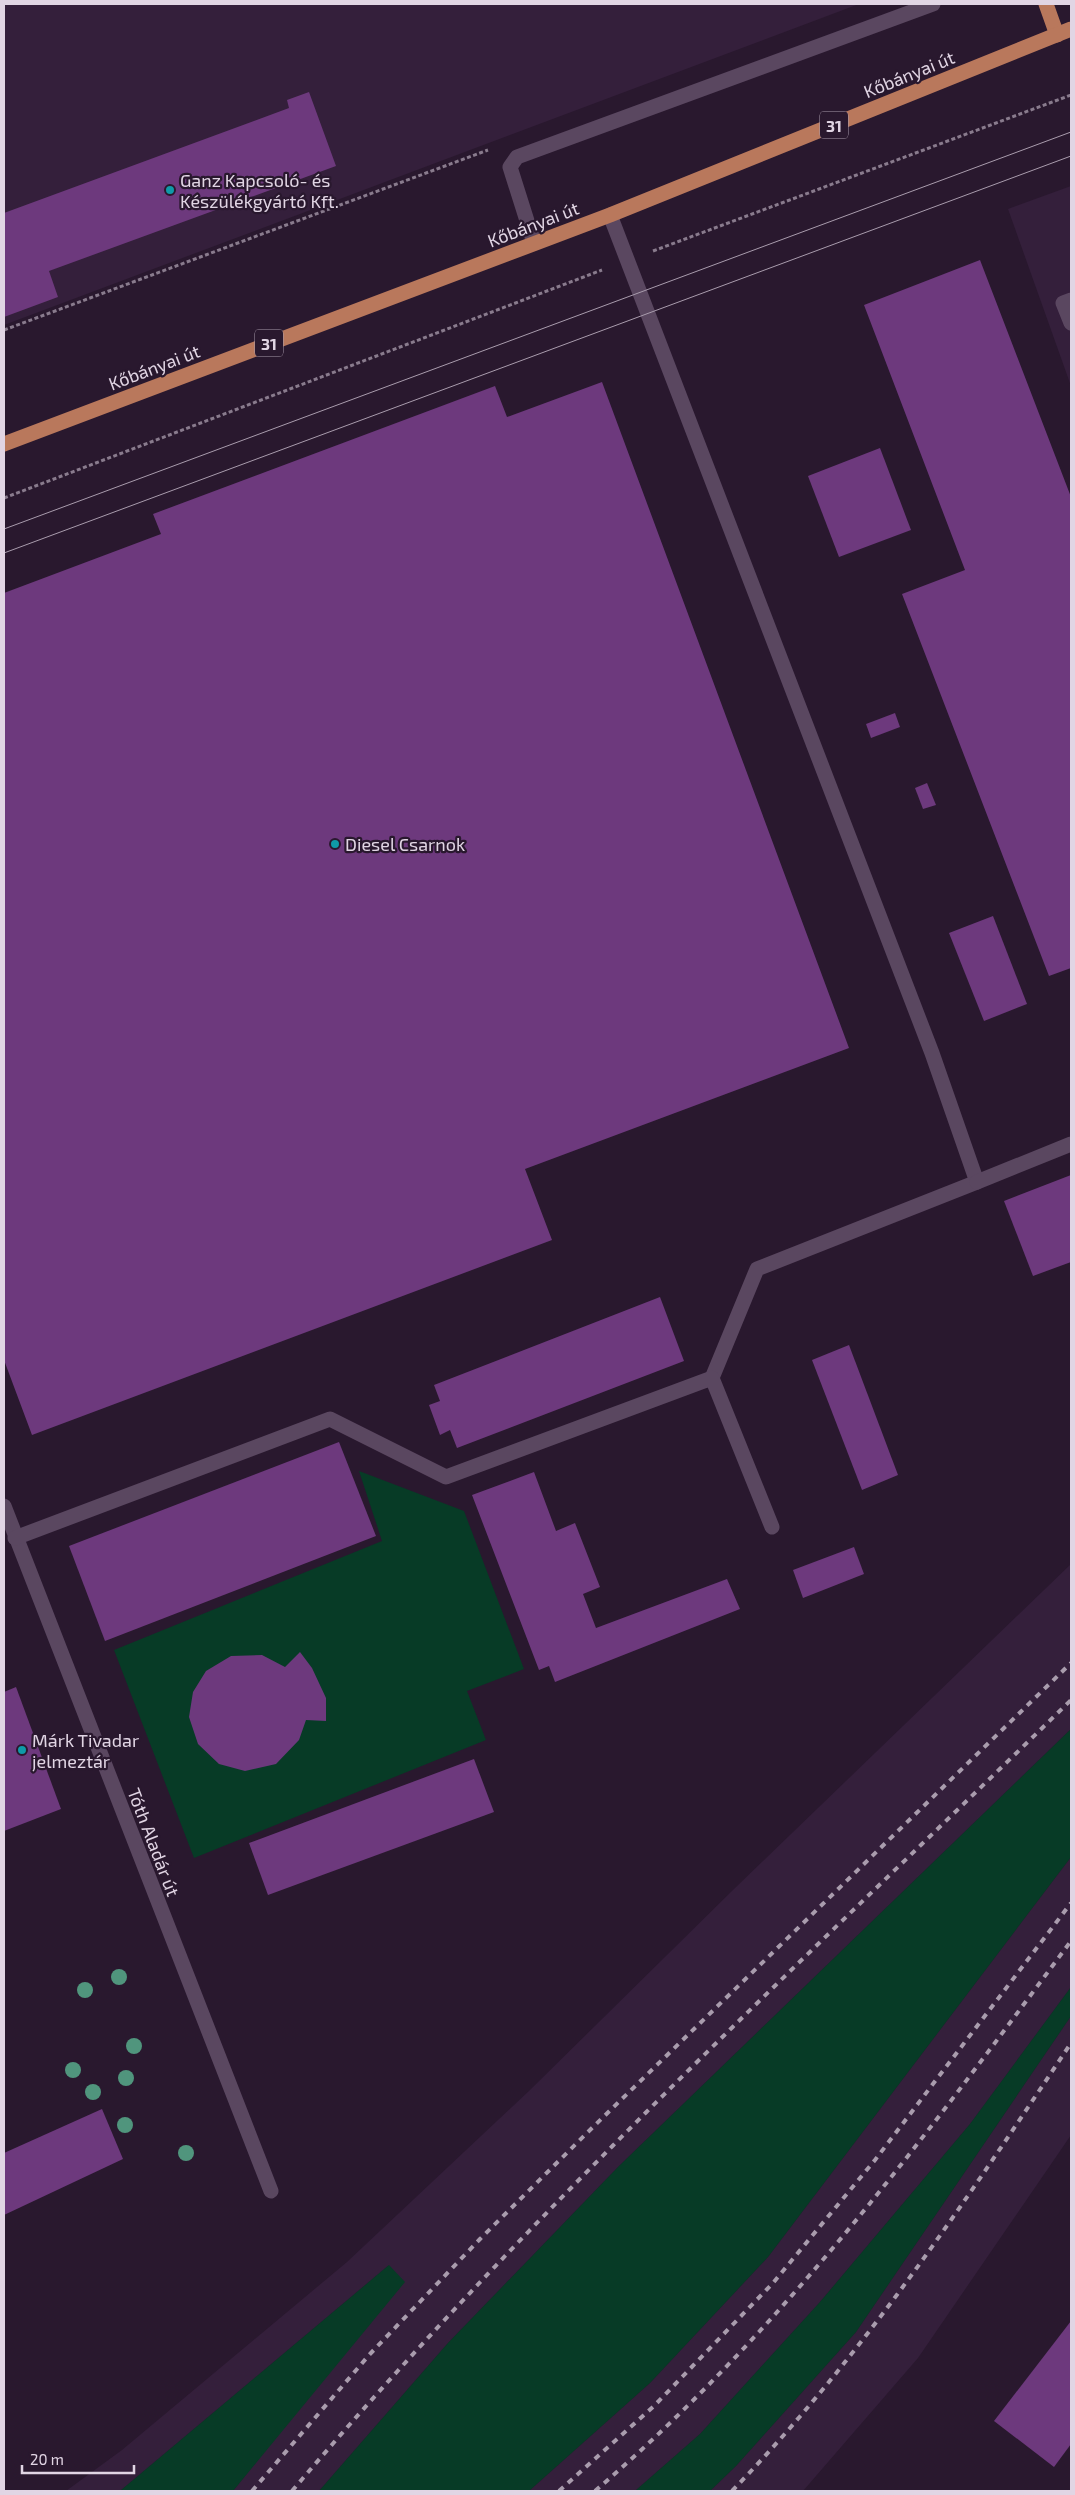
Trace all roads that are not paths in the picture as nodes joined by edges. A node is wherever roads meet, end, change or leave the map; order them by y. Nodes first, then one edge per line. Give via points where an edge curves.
1 (933, 4) edge
2 (1046, 4) edge
3 (1064, 32) edge
4 (610, 214) junction
5 (534, 243) junction
6 (1071, 300) edge
7 (1071, 323) edge
8 (4, 444) edge
9 (1071, 1144) edge
10 (977, 1182) junction
11 (712, 1378) junction
12 (4, 1506) edge
13 (772, 1527) dead end
14 (15, 1538) junction
15 (271, 2191) dead end

1 - 5 lane via 517,157 510,167
2 - 3 main road, 31
3 - 4 main road, Kőbányai út / 31
4 - 5 main road, Kőbányai út / 31
4 - 10 lane via 932,1053
5 - 8 main road, Kőbányai út / 31
6 - 7 lane via 1063,303
9 - 10 lane
10 - 11 lane via 757,1270
11 - 13 lane
11 - 14 lane via 446,1477 330,1419
12 - 14 lane, Tóth Aladár út
14 - 15 lane, Tóth Aladár út

